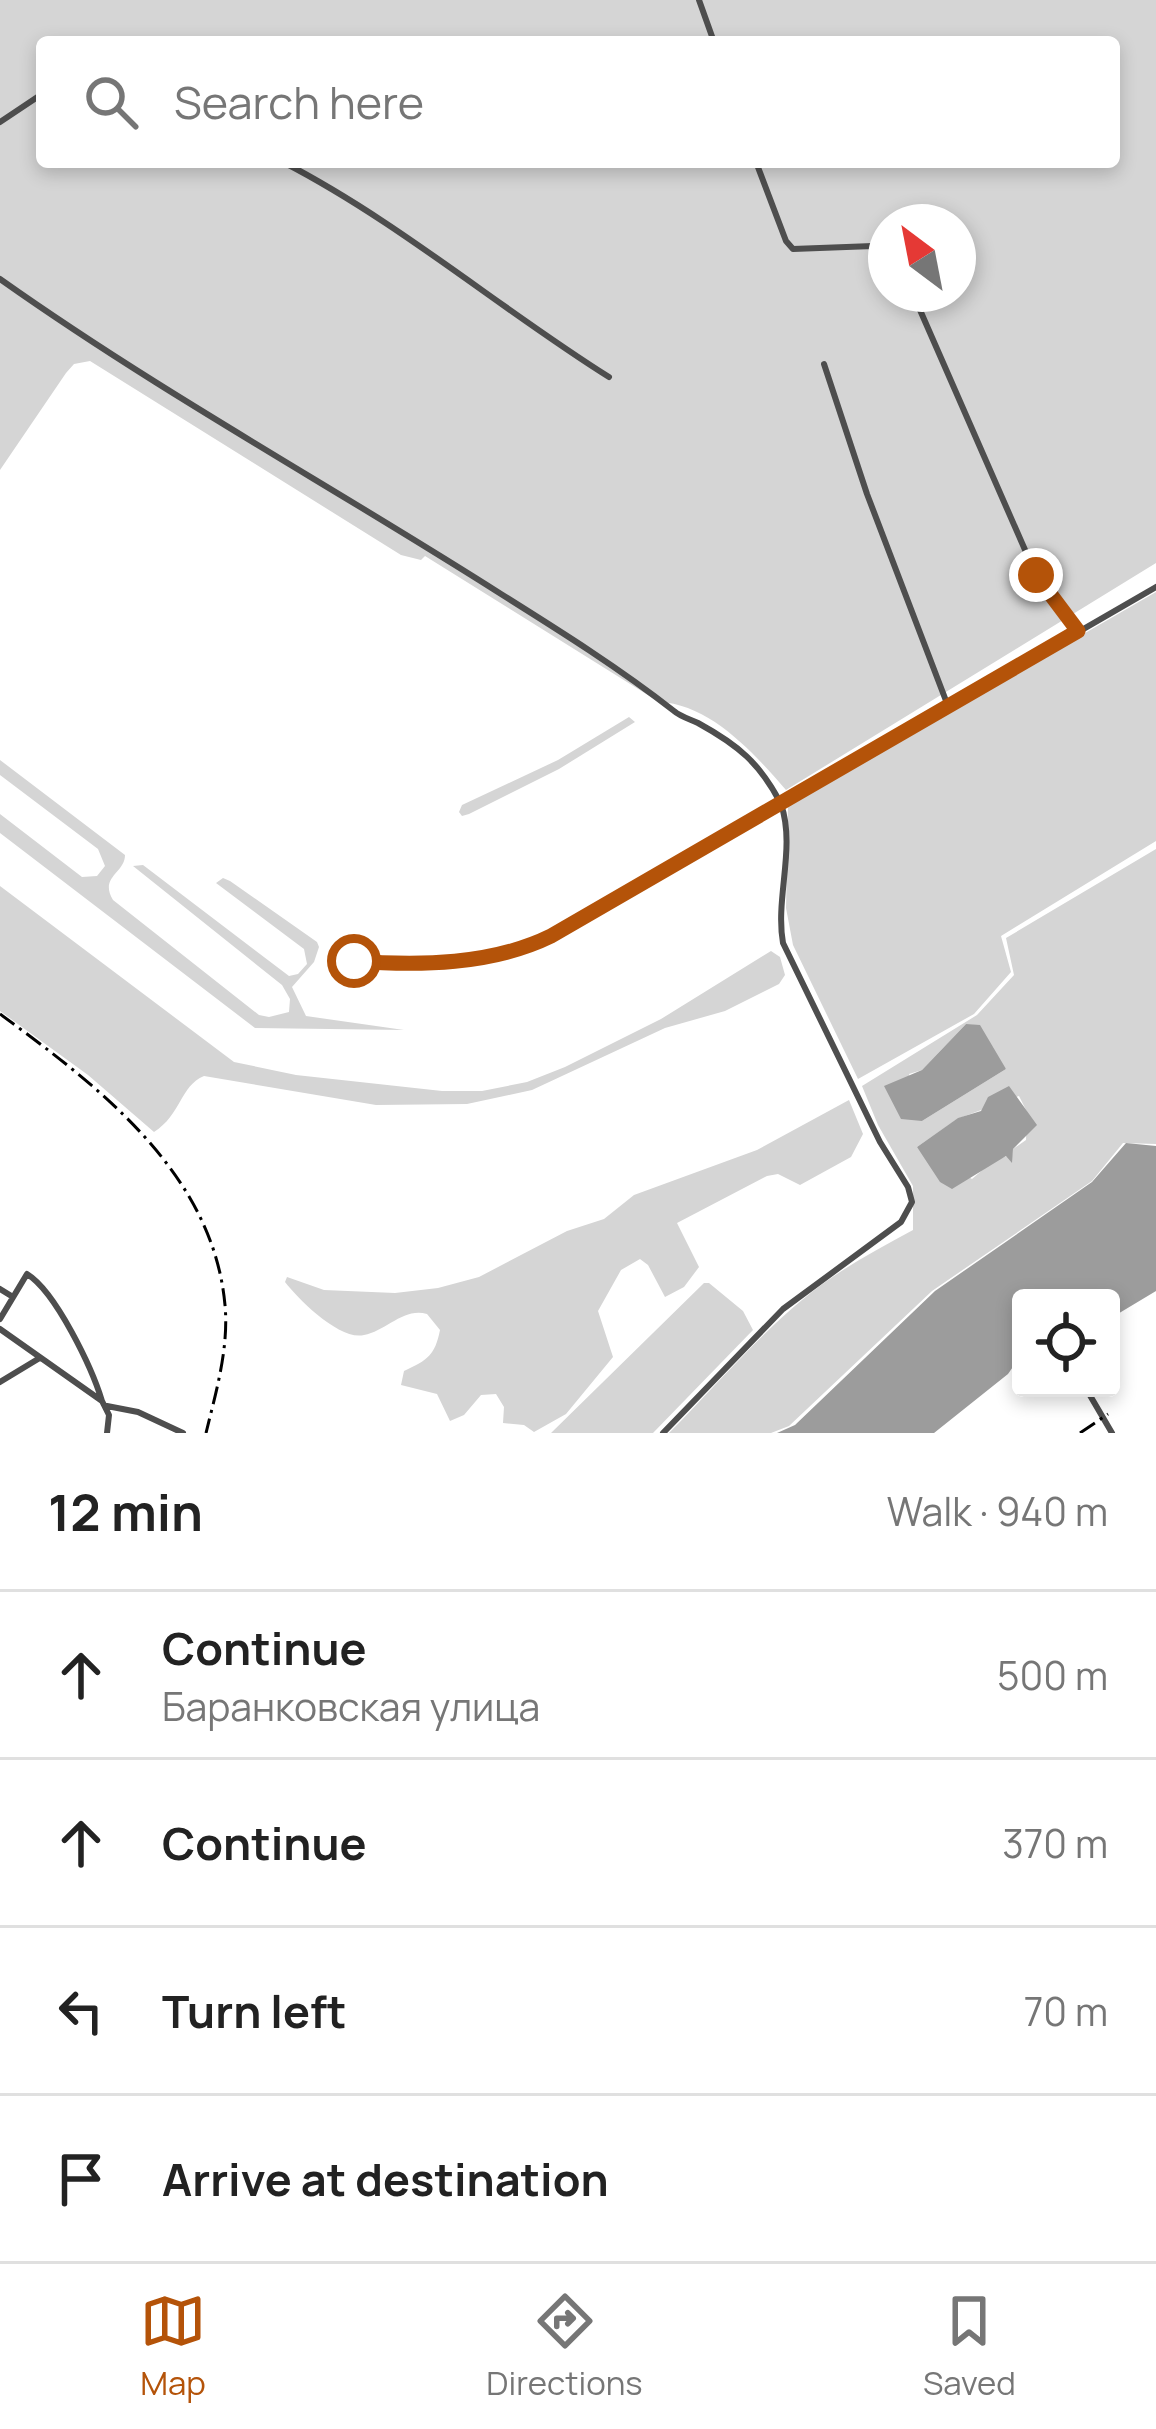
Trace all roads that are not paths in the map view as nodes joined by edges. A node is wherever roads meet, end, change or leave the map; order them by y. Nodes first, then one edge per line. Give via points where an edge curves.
1 (699, 0) edge
2 (712, 36) edge
3 (36, 98) edge
4 (0, 122) edge
5 (293, 168) edge
6 (757, 168) edge
7 (868, 246) edge
8 (0, 279) edge
9 (921, 312) edge
10 (824, 364) dead end
11 (609, 377) dead end
12 (1156, 587) edge
13 (1078, 631) junction
14 (949, 706) junction
15 (781, 804) junction
16 (354, 961) dead end
17 (0, 1289) edge
18 (13, 1297) junction
19 (0, 1319) edge
20 (0, 1329) edge
21 (38, 1359) junction
22 (0, 1382) edge
23 (1091, 1397) edge
24 (105, 1403) junction
25 (107, 1433) edge
26 (184, 1433) edge
27 (662, 1433) edge
28 (1112, 1433) edge

1 - 2 street
3 - 4 street
5 - 11 street via 460,271
6 - 7 street via 794,249
8 - 15 street via 728,741 765,773
9 - 13 street via 1036,575
10 - 14 street
12 - 13 street
13 - 14 street
14 - 15 street
15 - 16 street via 527,948 479,959
15 - 27 street via 783,943 912,1202 902,1222 783,1310
17 - 18 street
18 - 19 street
18 - 24 street via 27,1274 49,1294
20 - 21 street
21 - 22 street
21 - 24 street
23 - 28 street
24 - 25 street
24 - 26 street

